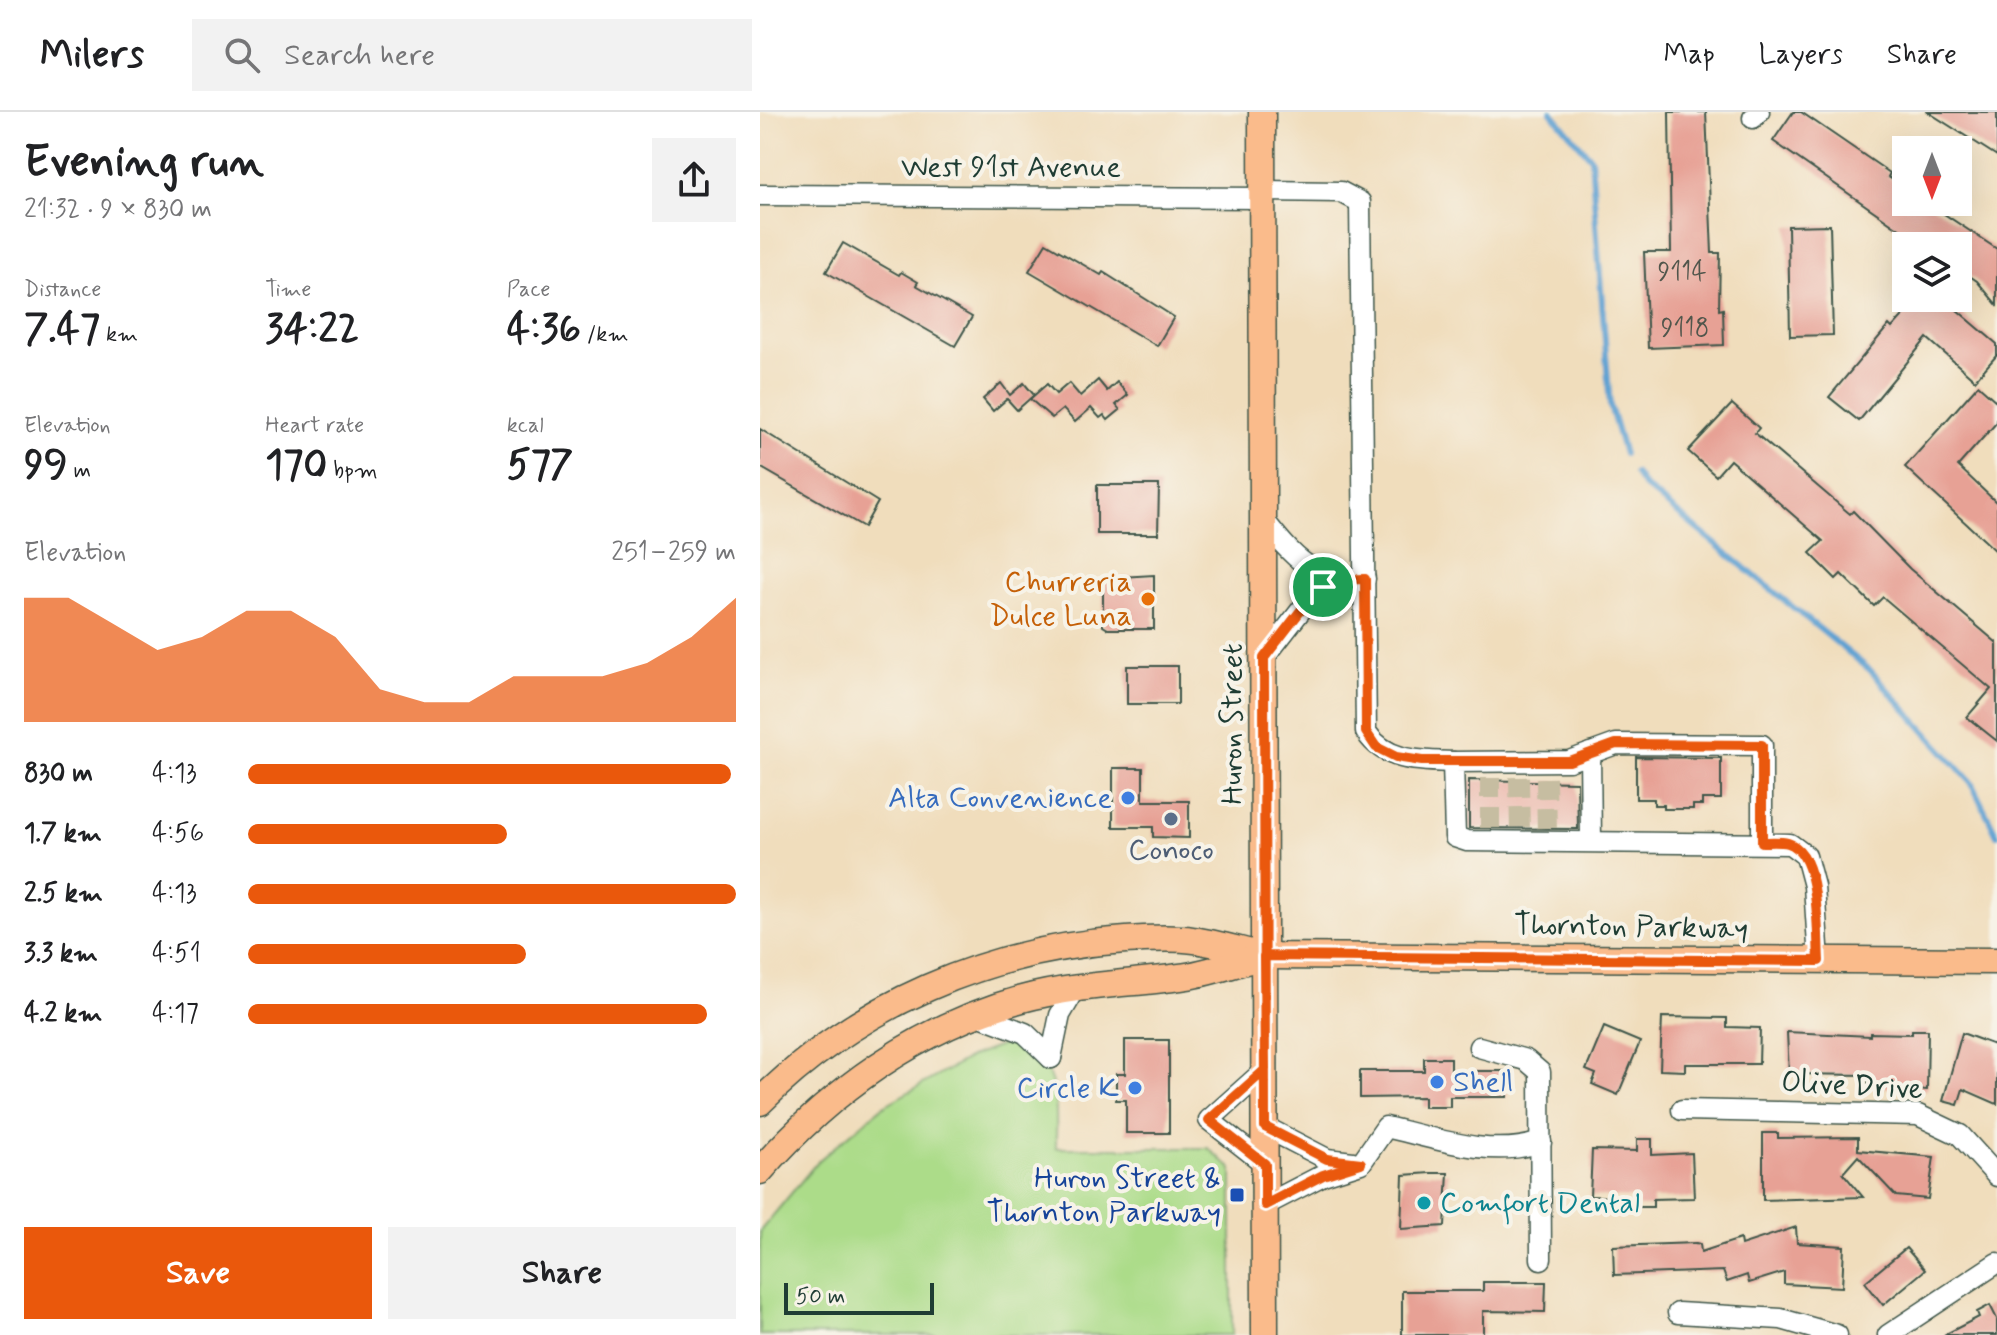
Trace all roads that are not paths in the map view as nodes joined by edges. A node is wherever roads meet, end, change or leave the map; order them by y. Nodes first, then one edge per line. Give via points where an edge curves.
1 (1262, 112) edge
2 (760, 195) edge
3 (1262, 195) junction
4 (1263, 519) junction
5 (1365, 579) junction
6 (1336, 580) junction
7 (1264, 658) junction
8 (1590, 753) junction
9 (1453, 762) junction
10 (1591, 841) junction
11 (1762, 842) junction
12 (1264, 956) junction
13 (1819, 961) junction
14 (1997, 961) edge
15 (1076, 988) junction
16 (975, 1014) junction
17 (1479, 1047) dead end
18 (1265, 1070) junction
19 (760, 1102) edge
20 (1682, 1110) dead end
21 (1265, 1127) junction
22 (1541, 1142) junction
23 (1361, 1163) junction
24 (1265, 1164) junction
25 (761, 1167) edge
26 (1997, 1176) edge
27 (1265, 1205) junction
28 (1541, 1259) dead end
29 (1997, 1263) edge
30 (1678, 1313) dead end
31 (1265, 1335) edge
32 (1837, 1335) edge
33 (1888, 1335) edge

1 - 3 main road, Huron Street
2 - 3 street, West 91st Avenue
3 - 4 main road, Huron Street
3 - 5 street, West 91st Avenue via 1341,192 1360,202
4 - 6 street via 1302,563
4 - 7 main road, Huron Street
5 - 6 street
5 - 9 street via 1366,732 1376,747 1396,757
6 - 7 street via 1312,596
7 - 12 main road, Huron Street
8 - 9 street via 1546,770 1489,770
8 - 10 street
8 - 11 street via 1616,744 1762,745
9 - 10 street via 1455,837
10 - 11 street
11 - 13 street via 1790,844 1806,856 1814,886
12 - 13 main road, Thornton Parkway
12 - 15 main road, Thornton Parkway via 1182,977
12 - 18 main road, Huron Street
12 - 19 main road, Thornton Parkway via 1191,939 1142,939 1070,946 985,964 865,1020 794,1070
13 - 14 main road, Thornton Parkway
15 - 16 main road, Thornton Parkway
15 - 16 street via 1060,1015 1051,1058 1025,1033
16 - 25 main road, Thornton Parkway via 915,1043 856,1082
17 - 22 street via 1526,1060 1540,1072
18 - 21 main road, Huron Street
18 - 24 street via 1209,1120
20 - 26 street, Olive Drive via 1918,1115 1960,1135
21 - 23 street via 1327,1159
21 - 24 main road, Huron Street
22 - 23 street via 1478,1148 1386,1127
22 - 28 street
23 - 27 street via 1323,1175
24 - 27 main road, Huron Street
27 - 31 main road, Huron Street
29 - 33 street
30 - 32 street via 1781,1319

